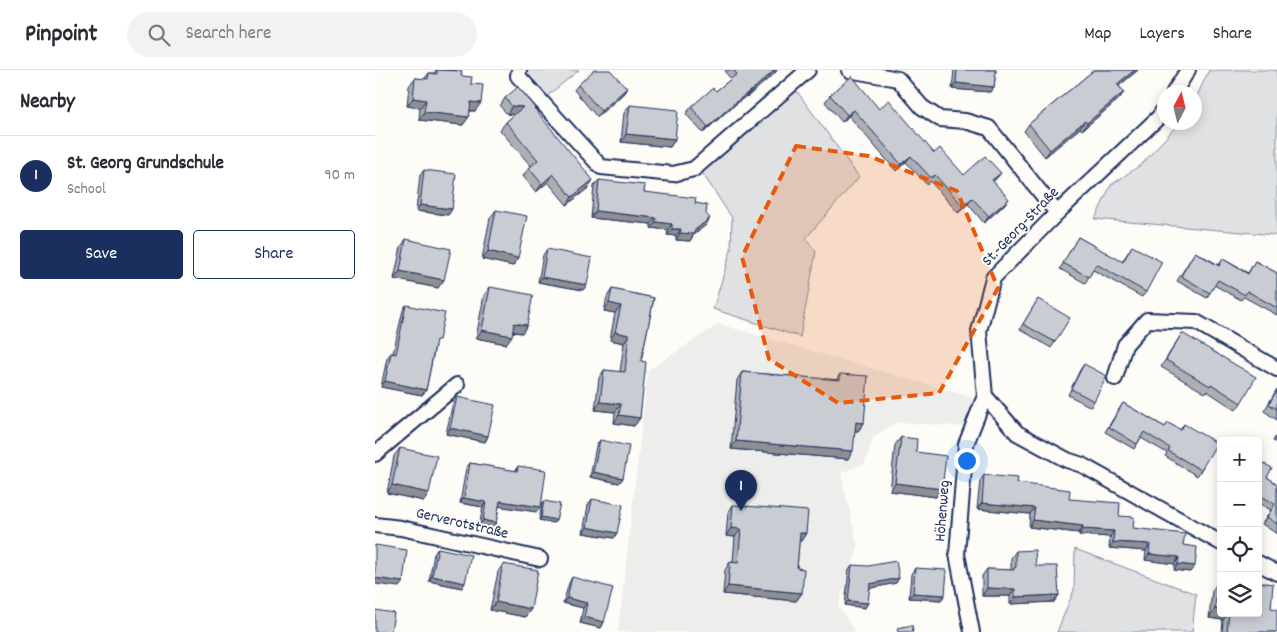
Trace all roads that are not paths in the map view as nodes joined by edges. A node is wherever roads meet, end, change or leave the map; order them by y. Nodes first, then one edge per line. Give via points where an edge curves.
1 (808, 70) edge
2 (849, 70) edge
3 (1188, 70) edge
4 (519, 73) edge
5 (898, 74) edge
6 (1178, 85) edge
7 (1157, 119) edge
8 (1057, 213) junction
9 (1277, 369) edge
10 (1115, 378) dead end
11 (457, 385) dead end
12 (985, 396) junction
13 (375, 454) edge
14 (375, 525) edge
15 (1217, 541) edge
16 (541, 559) dead end
17 (1262, 565) edge
18 (1277, 573) edge
19 (972, 632) edge

1 - 4 street via 694,169 673,174 601,167
2 - 5 street
3 - 6 street
5 - 8 street via 922,107 940,119 965,121 989,128
7 - 8 street, St.-Georg-Straße
8 - 12 street, St.-Georg-Straße via 993,278 979,331
9 - 10 street via 1196,322 1147,320 1125,345
11 - 13 street
12 - 15 street via 1017,433 1082,465
12 - 19 street, Höhenweg via 965,444 957,554
14 - 16 street, Gerverotstraße
17 - 18 street

